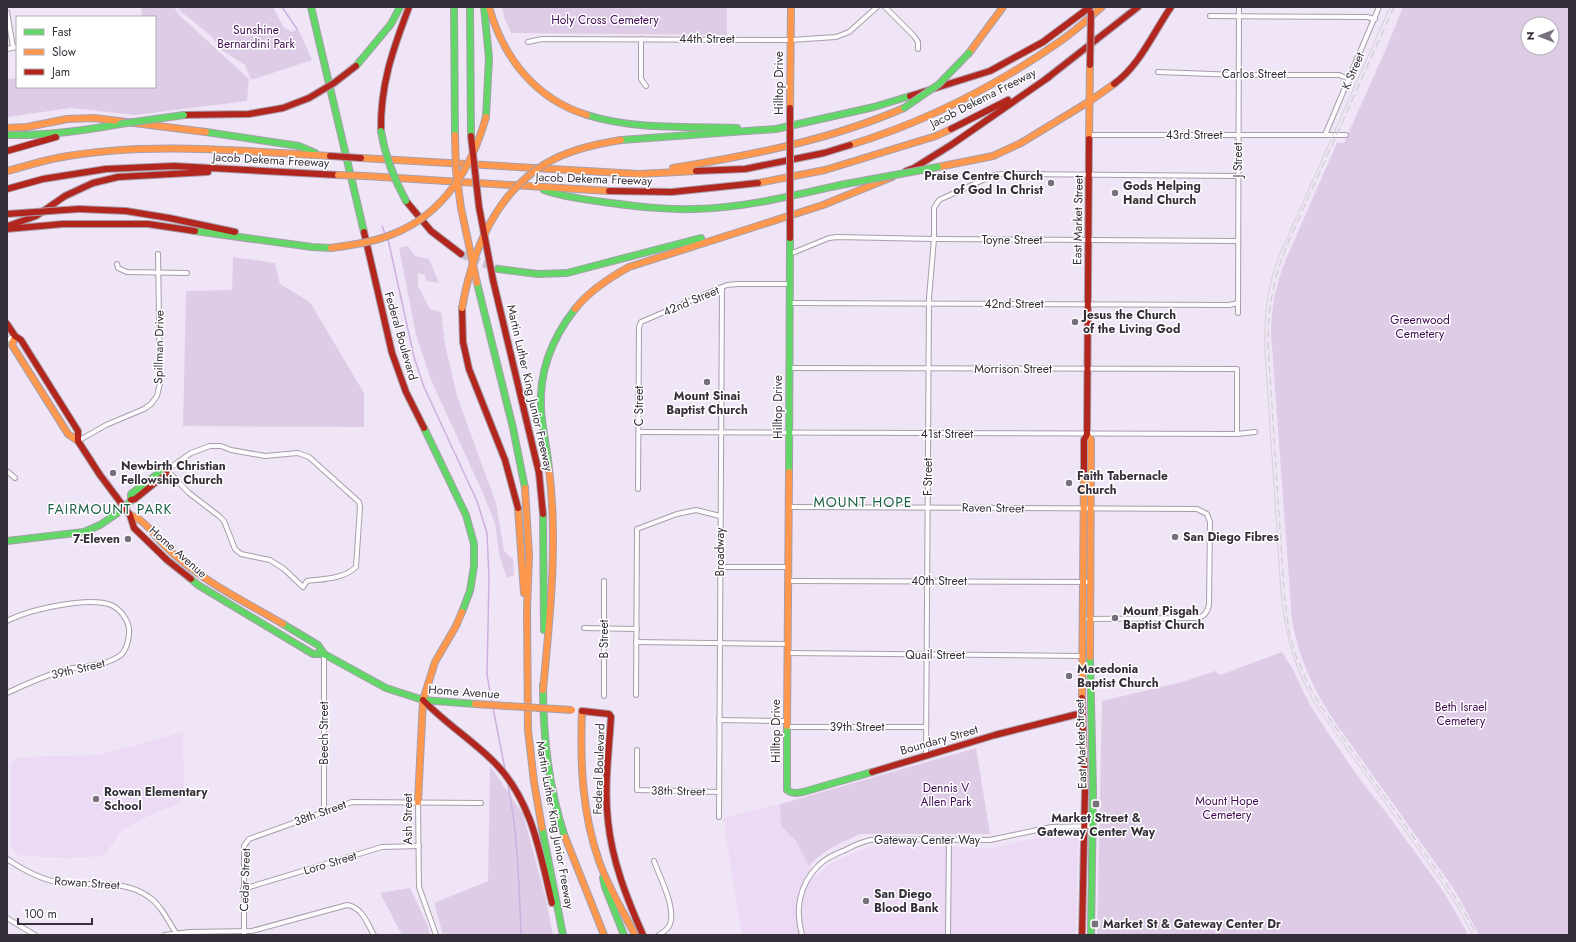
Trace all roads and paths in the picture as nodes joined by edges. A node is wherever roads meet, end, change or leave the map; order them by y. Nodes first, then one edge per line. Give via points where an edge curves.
1 (311, 7) edge
2 (400, 7) edge
3 (410, 7) edge
4 (454, 7) edge
5 (470, 7) edge
6 (484, 7) edge
7 (489, 7) edge
8 (791, 7) edge
9 (877, 7) edge
10 (885, 7) edge
11 (1003, 7) edge
12 (1090, 7) edge
13 (1102, 7) edge
14 (1138, 7) edge
15 (1171, 7) edge
16 (1239, 7) edge
17 (1379, 7) edge
18 (7, 12) edge
19 (1210, 16) dead end
20 (1239, 16) junction
21 (1375, 19) junction
22 (641, 39) junction
23 (791, 40) junction
24 (528, 42) dead end
25 (15, 47) edge
26 (7, 48) edge
27 (918, 49) dead end
28 (1158, 72) dead end
29 (1239, 74) junction
30 (1049, 77) junction
31 (1349, 81) junction
32 (646, 86) dead end
33 (1090, 101) junction
34 (7, 128) edge
35 (80, 131) junction
36 (755, 131) junction
37 (1325, 134) junction
38 (1090, 135) junction
39 (1239, 135) junction
40 (1346, 135) dead end
41 (7, 136) edge
42 (7, 152) edge
43 (322, 155) junction
44 (7, 171) edge
45 (267, 171) junction
46 (639, 174) junction
47 (1090, 175) junction
48 (1238, 176) junction
49 (7, 188) edge
50 (538, 188) junction
51 (7, 214) edge
52 (770, 221) junction
53 (7, 228) edge
54 (934, 239) junction
55 (1089, 240) junction
56 (1238, 241) junction
57 (296, 245) junction
58 (158, 254) dead end
59 (462, 254) tunnel mouth
60 (790, 254) junction
61 (117, 264) dead end
62 (498, 269) tunnel mouth
63 (159, 273) junction
64 (187, 273) dead end
65 (790, 284) junction
66 (722, 287) junction
67 (789, 303) junction
68 (1238, 303) junction
69 (929, 304) junction
70 (1089, 304) junction
71 (1238, 312) dead end
72 (641, 322) joint
73 (7, 324) edge
74 (15, 336) junction
75 (7, 340) edge
76 (789, 368) junction
77 (928, 368) junction
78 (1088, 369) junction
79 (639, 432) junction
80 (1255, 432) dead end
81 (721, 433) junction
82 (789, 433) junction
83 (928, 434) junction
84 (1087, 434) junction
85 (1237, 434) junction
86 (78, 441) junction
87 (167, 470) junction
88 (7, 471) edge
89 (15, 478) dead end
90 (638, 489) dead end
91 (788, 507) junction
92 (928, 507) junction
93 (125, 508) junction
94 (1082, 509) junction
95 (1091, 509) junction
96 (130, 515) junction
97 (720, 516) junction
98 (7, 541) edge
99 (720, 567) junction
100 (788, 567) junction
101 (604, 581) dead end
102 (788, 581) junction
103 (927, 581) junction
104 (1082, 582) junction
105 (1091, 582) junction
106 (527, 609) junction
107 (1082, 619) junction
108 (1091, 619) junction
109 (7, 622) edge
110 (584, 628) dead end
111 (604, 628) junction
112 (636, 629) junction
113 (636, 642) junction
114 (720, 643) junction
115 (787, 644) junction
116 (787, 653) junction
117 (324, 654) junction
118 (927, 655) junction
119 (1082, 656) junction
120 (543, 690) junction
121 (7, 693) edge
122 (636, 694) dead end
123 (604, 696) dead end
124 (423, 700) junction
125 (582, 711) junction
126 (1082, 713) junction
127 (611, 717) joint
128 (720, 720) junction
129 (787, 724) junction
130 (926, 727) junction
131 (637, 750) dead end
132 (926, 755) junction
133 (1093, 780) junction
134 (719, 792) junction
135 (803, 792) joint
136 (418, 802) junction
137 (481, 803) dead end
138 (324, 812) junction
139 (719, 817) dead end
140 (1084, 826) junction
141 (1092, 826) junction
142 (258, 836) joint
143 (949, 839) junction
144 (419, 846) junction
145 (7, 859) edge
146 (654, 861) dead end
147 (599, 862) junction
148 (243, 890) junction
149 (7, 918) edge
150 (176, 933) junction
151 (244, 933) edge
152 (35, 935) edge
153 (166, 935) edge
154 (374, 935) edge
155 (436, 935) edge
156 (562, 935) edge
157 (605, 935) edge
158 (624, 935) edge
159 (634, 935) edge
160 (643, 935) edge
161 (659, 935) edge
162 (802, 935) edge
163 (948, 935) edge
164 (1082, 935) edge
165 (1091, 935) edge

1 - 124 main road, Federal Boulevard via 392,353 406,392 466,515 474,544 470,592 456,626 435,662
2 - 35 main road, bridge via 391,24 356,66 309,98 282,108 249,114 184,115
3 - 59 main road, bridge via 384,80 381,131 392,175 406,201 430,231
4 - 106 main road, Martin Luther King Junior Freeway, bridge via 456,171 461,208 525,486 529,536
5 - 120 main road, Martin Luther King Junior Freeway, bridge via 471,136 479,207 493,280 535,450 542,494 545,544
6 - 57 main road, bridge via 489,58 486,117 481,138 466,171 449,193 430,212 404,229 384,238 331,248
7 - 36 main road via 500,42 513,62 534,86 571,110 595,119 623,123
8 - 23 main road, Hilltop Drive
9 - 23 street, 44th Street via 850,32 836,37
10 - 27 street via 914,36 918,42
11 - 46 main road, bridge via 949,76 904,108 880,119 746,156
12 - 33 main road, East Market Street, bridge
12 - 36 main road via 1043,42 990,71 874,107 783,128
13 - 46 main road, Jacob Dekema Freeway via 1063,39 1021,67 951,105 883,134 824,153 745,169
14 - 30 main road, Jacob Dekema Freeway
15 - 33 main road via 1138,60 1121,79
16 - 20 street, J Street
17 - 21 street, K Street
18 - 25 street
19 - 20 street
20 - 21 street
20 - 29 street, J Street
21 - 31 street, K Street
22 - 23 street, 44th Street
22 - 24 street, 44th Street via 542,38
22 - 32 street via 641,79
23 - 60 main road, Hilltop Drive, bridge
25 - 26 street
28 - 29 street, Carlos Street
29 - 31 street, Carlos Street via 1338,74
29 - 39 street, J Street
30 - 50 main road, Jacob Dekema Freeway via 936,136 825,170 750,185 672,192
30 - 52 main road via 914,168 841,198
31 - 37 street, K Street
33 - 38 main road, East Market Street
33 - 50 main road, bridge via 1021,143 993,156 754,203 718,208 647,207 558,195
34 - 43 main road via 77,118 112,119 299,146
35 - 41 main road
35 - 42 main road
36 - 106 main road, bridge via 621,140 554,160 515,188 491,220 478,245 468,275 462,308 465,353 472,379 501,449 517,508
37 - 39 street, 43rd Street
37 - 40 street, 43rd Street
38 - 39 street, 43rd Street
38 - 47 main road, East Market Street
39 - 48 street, J Street
43 - 44 main road, Jacob Dekema Freeway via 153,149 57,158
43 - 46 main road, Jacob Dekema Freeway, bridge
45 - 49 main road, Jacob Dekema Freeway via 174,166 106,169 43,179
45 - 50 main road, Jacob Dekema Freeway, bridge
45 - 53 main road via 118,177 93,183 65,196 36,216
47 - 48 street
47 - 54 street, F Street via 994,175 939,200 934,208
47 - 55 main road, East Market Street
48 - 56 street, J Street
51 - 57 main road, bridge via 79,209 126,211
52 - 62 main road via 567,272 538,274
52 - 120 main road via 650,259 620,272 584,298 556,337 545,370 541,403 552,517 550,609
53 - 57 main road via 63,224 148,224
54 - 55 street, Toyne Street
54 - 60 street, Toyne Street via 837,237
54 - 69 street, F Street
55 - 56 street, Toyne Street
55 - 70 main road, East Market Street
56 - 68 street, J Street
58 - 63 street, Spillman Drive
60 - 65 main road, Hilltop Drive
61 - 63 street via 118,268 127,272
63 - 64 street
63 - 86 street, Spillman Drive via 160,383 157,396 144,409 106,425
65 - 66 street, 42nd Street via 738,284
65 - 67 main road, Hilltop Drive
66 - 72 street, 42nd Street
66 - 81 street, Broadway
67 - 69 street, 42nd Street
67 - 76 main road, Hilltop Drive
68 - 70 street, 42nd Street
68 - 71 street, J Street
69 - 70 street, 42nd Street
69 - 77 street, F Street
70 - 78 main road, East Market Street
72 - 79 street, C Street
73 - 74 main road, Home Avenue
74 - 75 street
74 - 86 main road, Home Avenue via 21,340 78,431
74 - 86 main road, Home Avenue via 12,344 68,434
76 - 77 street, Morrison Street
76 - 82 main road, Hilltop Drive
77 - 78 street, Morrison Street
77 - 83 street, F Street
78 - 84 main road, East Market Street
78 - 85 street, Morrison Street via 1237,369
79 - 81 street, 41st Street
79 - 90 street, C Street
80 - 85 street, 41st Street
81 - 82 street, 41st Street
81 - 97 street, Broadway
82 - 83 street, 41st Street
82 - 91 main road, Hilltop Drive
83 - 84 street, 41st Street
83 - 92 street, F Street
84 - 85 street, 41st Street
84 - 94 main road, East Market Street via 1084,440
84 - 95 main road, East Market Street via 1091,440
86 - 93 main road, Home Avenue
87 - 87 street via 189,493 224,521 240,554 270,560 303,587 307,581 351,572 356,567 359,502 309,457 298,453 265,456 210,446 191,453
87 - 93 main road via 163,470 131,494 131,500
88 - 89 street
91 - 92 street, Raven Street
91 - 100 main road, Hilltop Drive
92 - 94 street, Raven Street
92 - 103 street, F Street
93 - 96 main road, Home Avenue
93 - 98 main road via 100,525 84,532
94 - 95 street, Raven Street
94 - 104 main road, East Market Street
95 - 105 main road, East Market Street
95 - 108 street, Raven Street via 1197,509 1207,514 1210,522 1209,605 1204,615 1196,618
96 - 117 main road, Home Avenue via 137,517 165,546 209,581 318,646
96 - 117 main road, Home Avenue via 134,528 186,577 313,654
97 - 99 street, Broadway
97 - 112 street via 696,510 677,514 637,529
99 - 100 street
99 - 114 street, Broadway
100 - 102 main road, Hilltop Drive
101 - 111 street, B Street
102 - 103 street, 40th Street
102 - 115 main road, Hilltop Drive
103 - 104 street, 40th Street
103 - 118 street, F Street
104 - 105 street, 40th Street
104 - 107 main road, East Market Street
105 - 108 main road, East Market Street
106 - 156 main road, Martin Luther King Junior Freeway via 529,747
107 - 108 street
107 - 119 main road, East Market Street
108 - 133 main road, East Market Street
109 - 121 street, 39th Street via 33,611 60,605 100,603 117,608 129,627 128,642 122,653 110,661 65,670
110 - 111 street
111 - 112 street
111 - 123 street, B Street
112 - 113 street
113 - 114 street
113 - 122 street
114 - 115 street
114 - 128 street, Broadway
115 - 116 main road, Hilltop Drive
116 - 118 street, Quail Street
116 - 129 main road, Hilltop Drive
117 - 124 main road, Home Avenue via 386,688
117 - 138 street, Beech Street
118 - 119 street, Quail Street
118 - 130 street, F Street
119 - 126 main road, East Market Street
120 - 157 main road, Martin Luther King Junior Freeway via 545,746 557,814
124 - 125 main road, Home Avenue, bridge
124 - 136 main road, Ash Street
124 - 156 main road via 494,762 515,786 533,828
125 - 127 main road, Home Avenue via 609,714
125 - 147 main road via 580,742 584,802
126 - 132 main road, Boundary Street
126 - 133 main road via 1087,721
126 - 140 main road, East Market Street
127 - 160 main road, Federal Boulevard via 607,793 610,837 618,870
128 - 129 street, 39th Street
128 - 134 street, Broadway
129 - 130 street, 39th Street
129 - 135 main road, Hilltop Drive via 787,790 795,794
130 - 132 street, F Street
131 - 134 street, 38th Street via 637,790
132 - 135 main road, Boundary Street
133 - 141 main road, East Market Street
134 - 139 street, Broadway
136 - 137 street, 38th Street
136 - 138 street, 38th Street via 352,802
136 - 144 street, Ash Street
138 - 142 street, 38th Street
140 - 141 street, Gateway Center Way
140 - 143 street, Gateway Center Way via 1051,827 990,840
140 - 164 main road, East Market Street
141 - 165 main road, East Market Street
142 - 148 street, Cedar Street via 249,839 244,846
143 - 162 street, Gateway Center Way via 867,840 829,857 817,867 800,895 798,909
143 - 163 street
144 - 148 street, Loro Street via 382,846
144 - 155 street, Ash Street via 419,887
145 - 150 street, Rowan Street via 30,873 56,882 122,885 134,888 156,902
146 - 161 street via 668,898 671,914 670,924
147 - 158 main road via 605,887
147 - 159 main road
148 - 151 street, Cedar Street
149 - 152 street
150 - 151 street
150 - 153 street
151 - 154 street via 347,905 359,910

